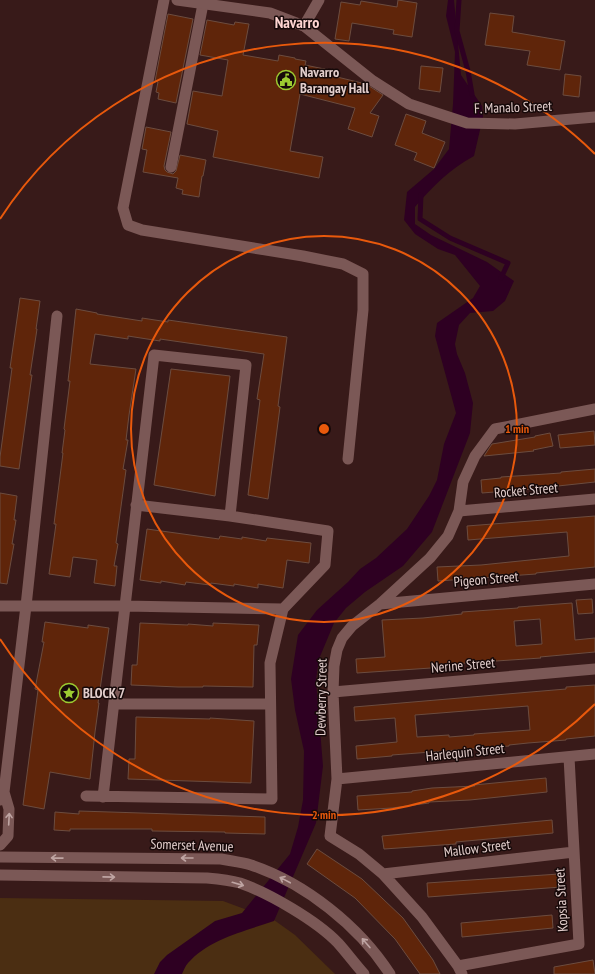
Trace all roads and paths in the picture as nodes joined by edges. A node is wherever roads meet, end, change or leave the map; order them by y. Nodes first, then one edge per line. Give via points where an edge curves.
1 (164, 0) edge
2 (177, 0) edge
3 (319, 0) edge
4 (203, 4) junction
5 (304, 26) junction
6 (595, 117) edge
7 (172, 167) dead end
8 (57, 316) dead end
9 (595, 410) edge
10 (348, 459) dead end
11 (595, 499) edge
12 (136, 505) junction
13 (459, 511) junction
14 (230, 516) junction
15 (595, 584) edge
16 (380, 604) junction
17 (0, 606) edge
18 (26, 606) junction
19 (125, 606) junction
20 (283, 609) junction
21 (595, 669) edge
22 (333, 692) junction
23 (114, 704) junction
24 (270, 704) junction
25 (595, 754) edge
26 (569, 757) junction
27 (337, 779) junction
28 (2, 796) edge
29 (86, 796) dead end
30 (103, 797) junction
31 (0, 845) edge
32 (574, 852) junction
33 (0, 857) edge
34 (383, 874) junction
35 (0, 875) edge
36 (460, 970) edge
37 (364, 974) edge
38 (390, 974) edge

1 - 10 street via 123,208 128,225 142,230 343,264 363,274 363,310
2 - 4 street, F. Manalo Street
3 - 5 street
4 - 5 street, F. Manalo Street via 270,13
4 - 7 street
5 - 6 street, F. Manalo Street via 373,81 408,104 446,117 467,123 491,124
8 - 18 street
9 - 13 street, Dewberry Street via 495,429 475,456 463,482
11 - 13 street, Rocket Street
12 - 14 street
12 - 14 street via 154,355 246,365
12 - 19 street
13 - 16 street, Dewberry Street via 448,536 430,558
14 - 20 street via 328,531 325,565
15 - 16 street, Pigeon Street
16 - 22 street, Dewberry Street via 352,626 342,638 334,666
17 - 18 street
18 - 19 street
18 - 28 street
19 - 20 street
19 - 23 street
20 - 24 street via 270,663
21 - 22 street, Nerine Street
22 - 27 street, Dewberry Street
23 - 24 street
23 - 30 street
24 - 30 street via 272,799
25 - 26 street, Harlequin Street
26 - 27 street, Harlequin Street
26 - 32 street, Kopsia Street
27 - 34 street, Dewberry Street via 330,836 359,854
31 -> 28 street via 8,836 9,809
29 - 30 street
32 - 34 street, Mallow Street
32 - 36 street, Kopsia Street via 578,944
38 -> 33 street, Somerset Avenue via 353,928 330,910 303,890 249,864 221,859
34 - 36 street, Dewberry Street via 422,917
35 -> 37 street via 207,878 238,883 257,890 322,929 338,943

